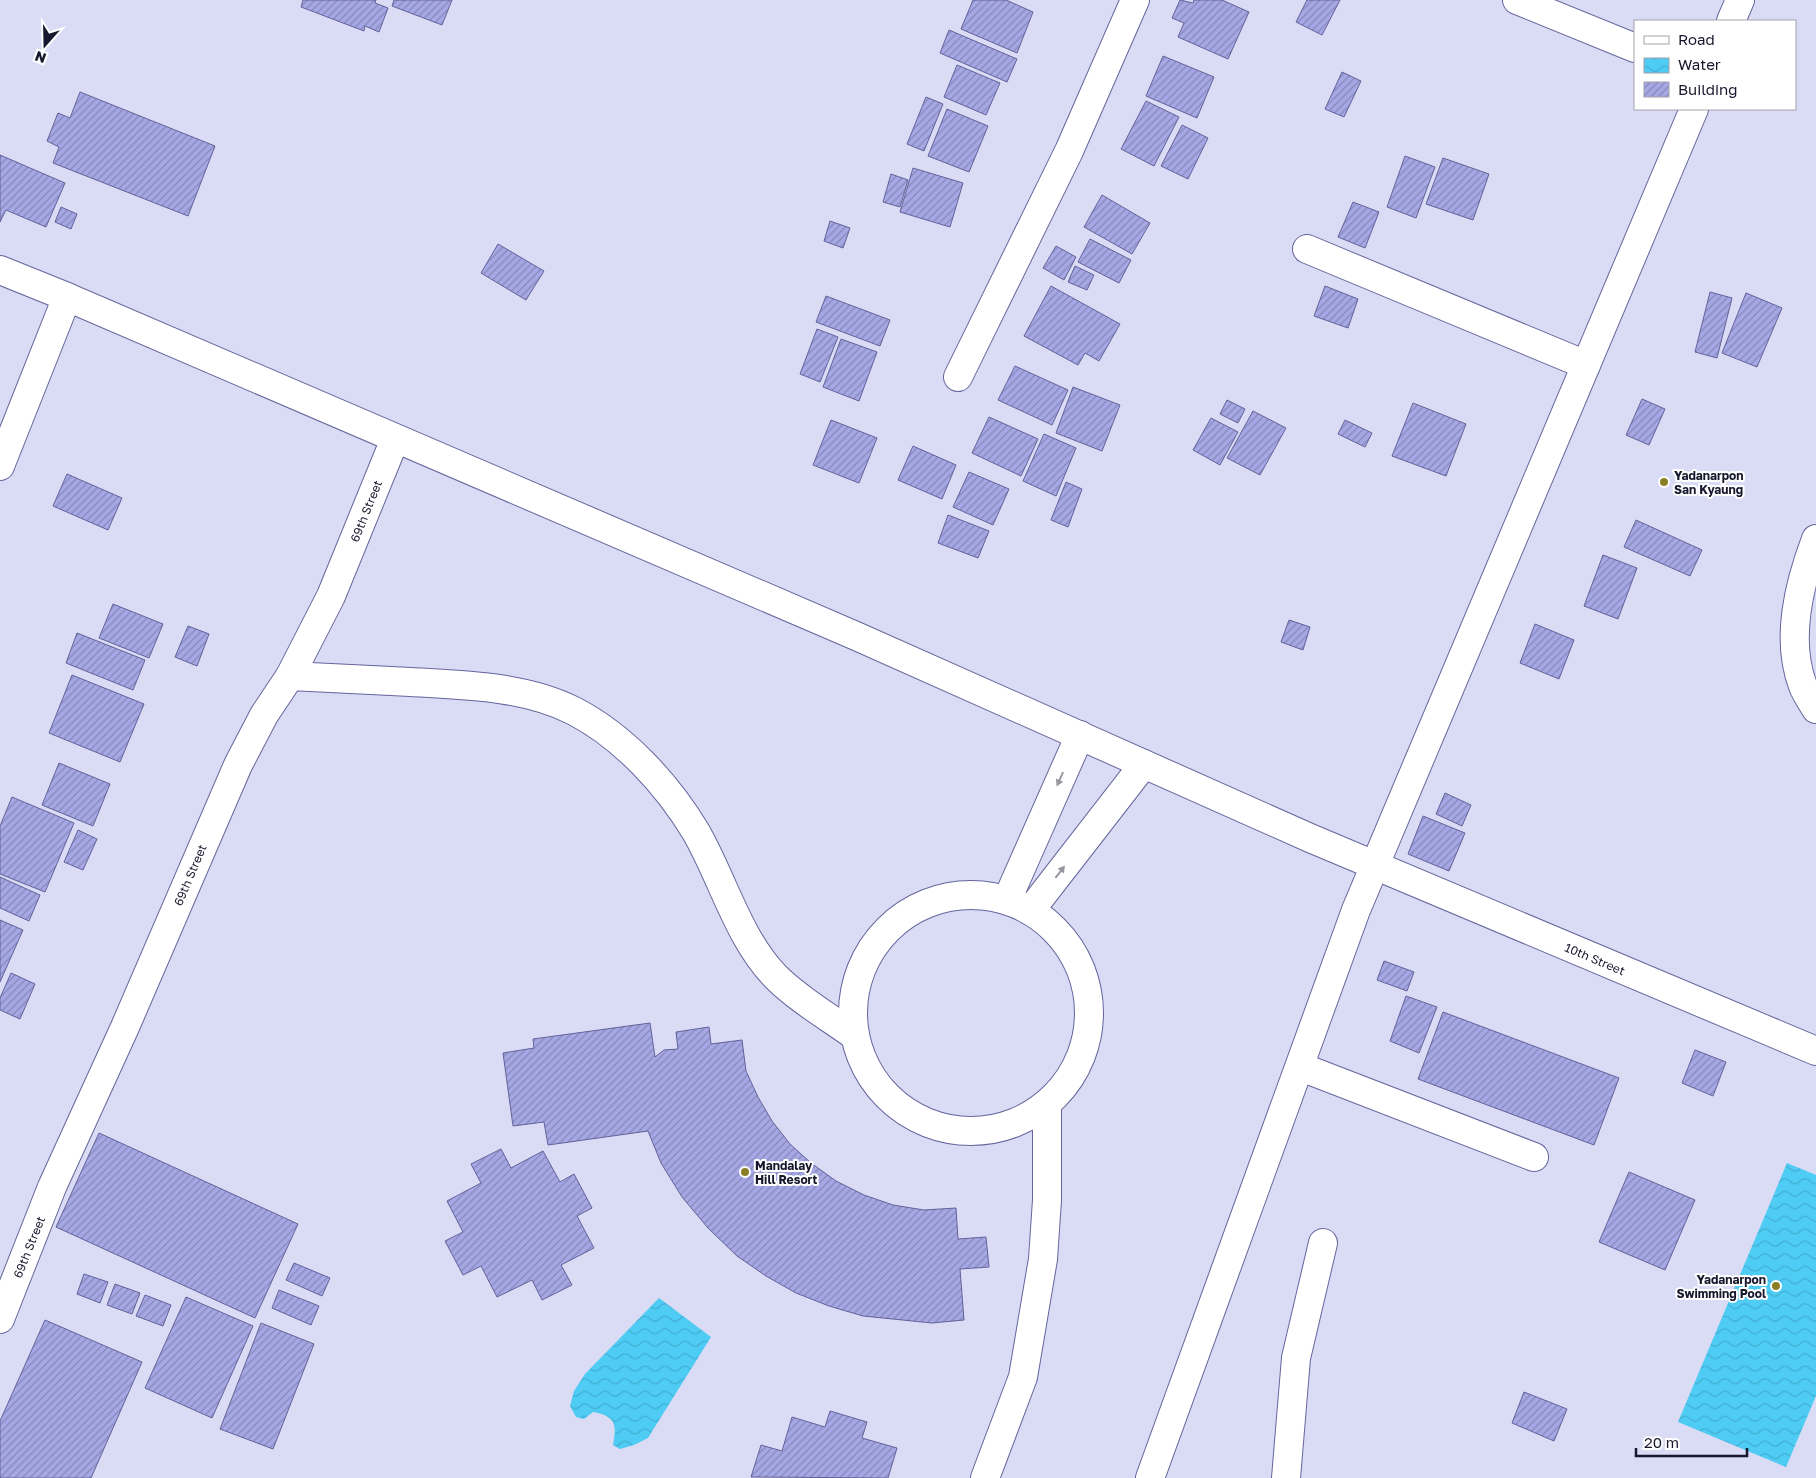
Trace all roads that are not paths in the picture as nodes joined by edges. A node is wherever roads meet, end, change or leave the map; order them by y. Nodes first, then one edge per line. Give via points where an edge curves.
1 (1135, 0) edge
2 (1517, 0) edge
3 (1740, 0) edge
4 (1731, 20) edge
5 (1634, 48) edge
6 (1694, 110) edge
7 (1306, 250) dead end
8 (0, 270) edge
9 (67, 297) junction
10 (1586, 365) junction
11 (958, 377) dead end
12 (395, 439) junction
13 (0, 466) edge
14 (1816, 539) edge
15 (290, 676) junction
16 (1816, 709) edge
17 (1080, 734) junction
18 (1144, 764) junction
19 (1375, 866) junction
20 (1019, 906) junction
21 (855, 1036) junction
22 (1816, 1051) edge
23 (1301, 1067) junction
24 (1047, 1104) junction
25 (1534, 1156) dead end
26 (1323, 1243) dead end
27 (0, 1319) edge
28 (986, 1478) edge
29 (1150, 1478) edge
30 (1286, 1478) edge

1 - 11 street via 1069,151
2 - 5 street
3 - 4 street
6 - 10 street
7 - 10 street
8 - 9 street, 10th Street
9 - 12 street, 10th Street
9 - 13 street
10 - 19 street
12 - 15 street, 69th Street via 331,596
12 - 17 street, 10th Street
14 - 16 street via 1805,568 1797,611 1795,652 1803,686
15 - 21 street via 493,689 533,696 581,715 609,733 672,797 696,832 754,948 776,977
15 - 27 street, 69th Street via 264,715 238,765 52,1187
17 - 18 street, 10th Street
17 -> 20 street
18 - 19 street, 10th Street
20 -> 18 street
19 - 22 street, 10th Street
19 - 23 street via 1356,910
20 - 21 street via 982,895 957,896 932,901 885,931 868,954 857,980 853,1008
20 - 24 street via 1050,926 1068,945 1085,983 1090,1016 1078,1064
21 - 24 street via 864,1063 879,1087 899,1106 924,1121 951,1129 977,1131 1002,1127
23 - 25 street
23 - 29 street
24 - 28 street via 1043,1259 1023,1376
26 - 30 street via 1296,1358

